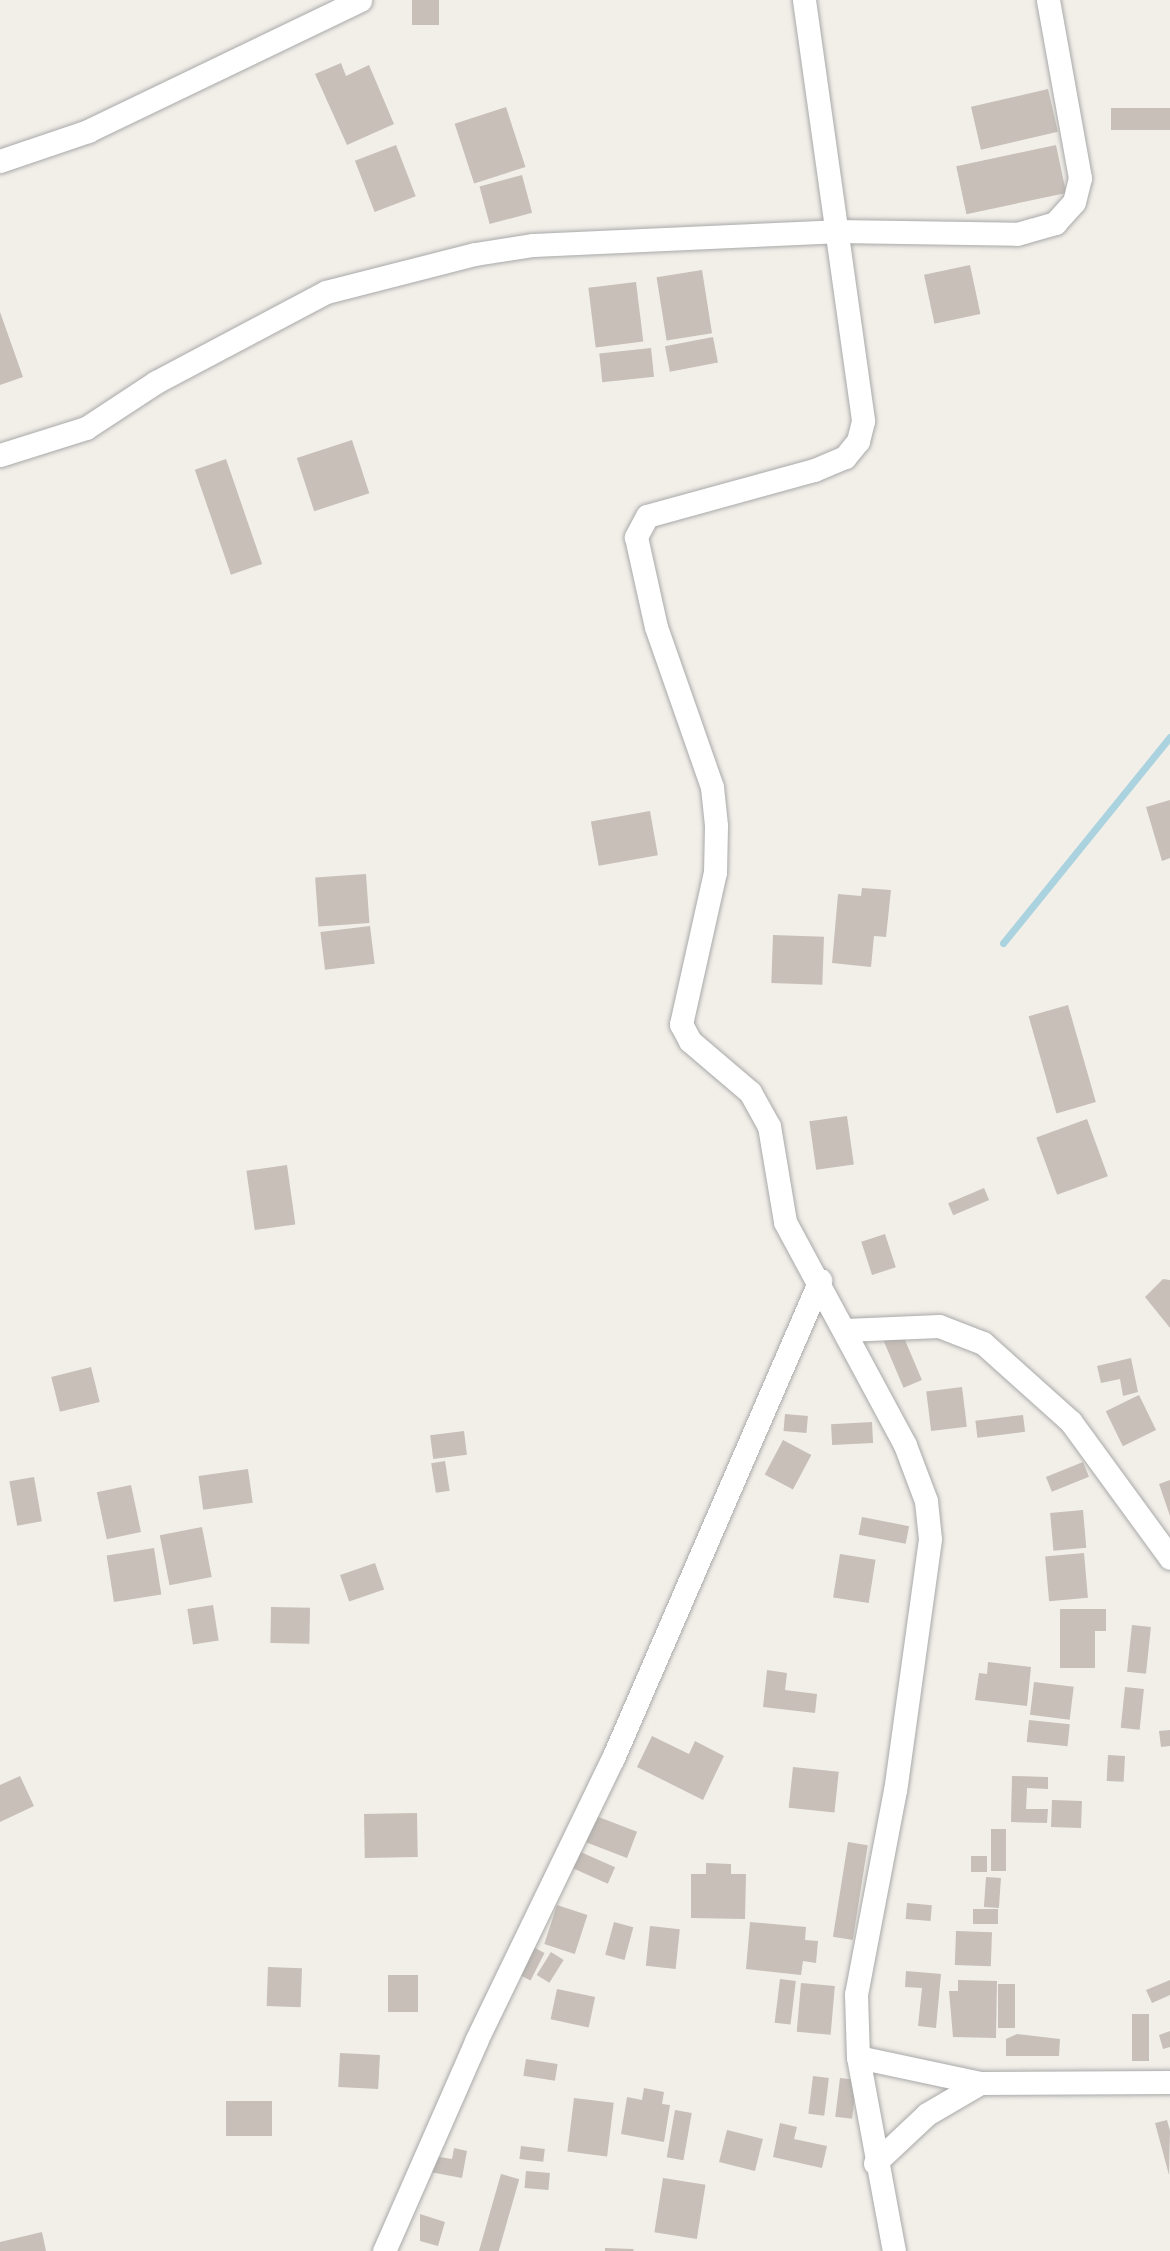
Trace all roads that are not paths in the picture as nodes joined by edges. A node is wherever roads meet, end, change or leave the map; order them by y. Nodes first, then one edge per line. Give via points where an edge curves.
1 (360, 0) edge
2 (804, 0) edge
3 (1048, 0) edge
4 (0, 160) edge
5 (836, 231) junction
6 (0, 455) edge
7 (820, 1280) junction
8 (845, 1330) junction
9 (1170, 1558) edge
10 (858, 2057) junction
11 (1170, 2082) edge
12 (979, 2083) junction
13 (876, 2163) junction
14 (384, 2251) edge
15 (894, 2251) edge

1 - 4 street via 88,131
2 - 5 street
3 - 5 street via 1080,178 1074,202 1055,223 1017,234
5 - 6 street via 533,245 326,292 156,382 86,428
5 - 7 street via 863,421 858,441 845,457 814,470 647,516 636,537 656,627 712,787 716,826 715,872 681,1024 690,1041 757,1103 769,1126 785,1222
7 - 8 street
7 - 14 street via 613,1758 475,2041
8 - 9 street via 939,1326 983,1343 1071,1422
8 - 10 street via 916,1471 930,1539 895,1790 856,1994
10 - 12 street
10 - 13 street
11 - 12 street
12 - 13 street via 927,2114
13 - 15 street

